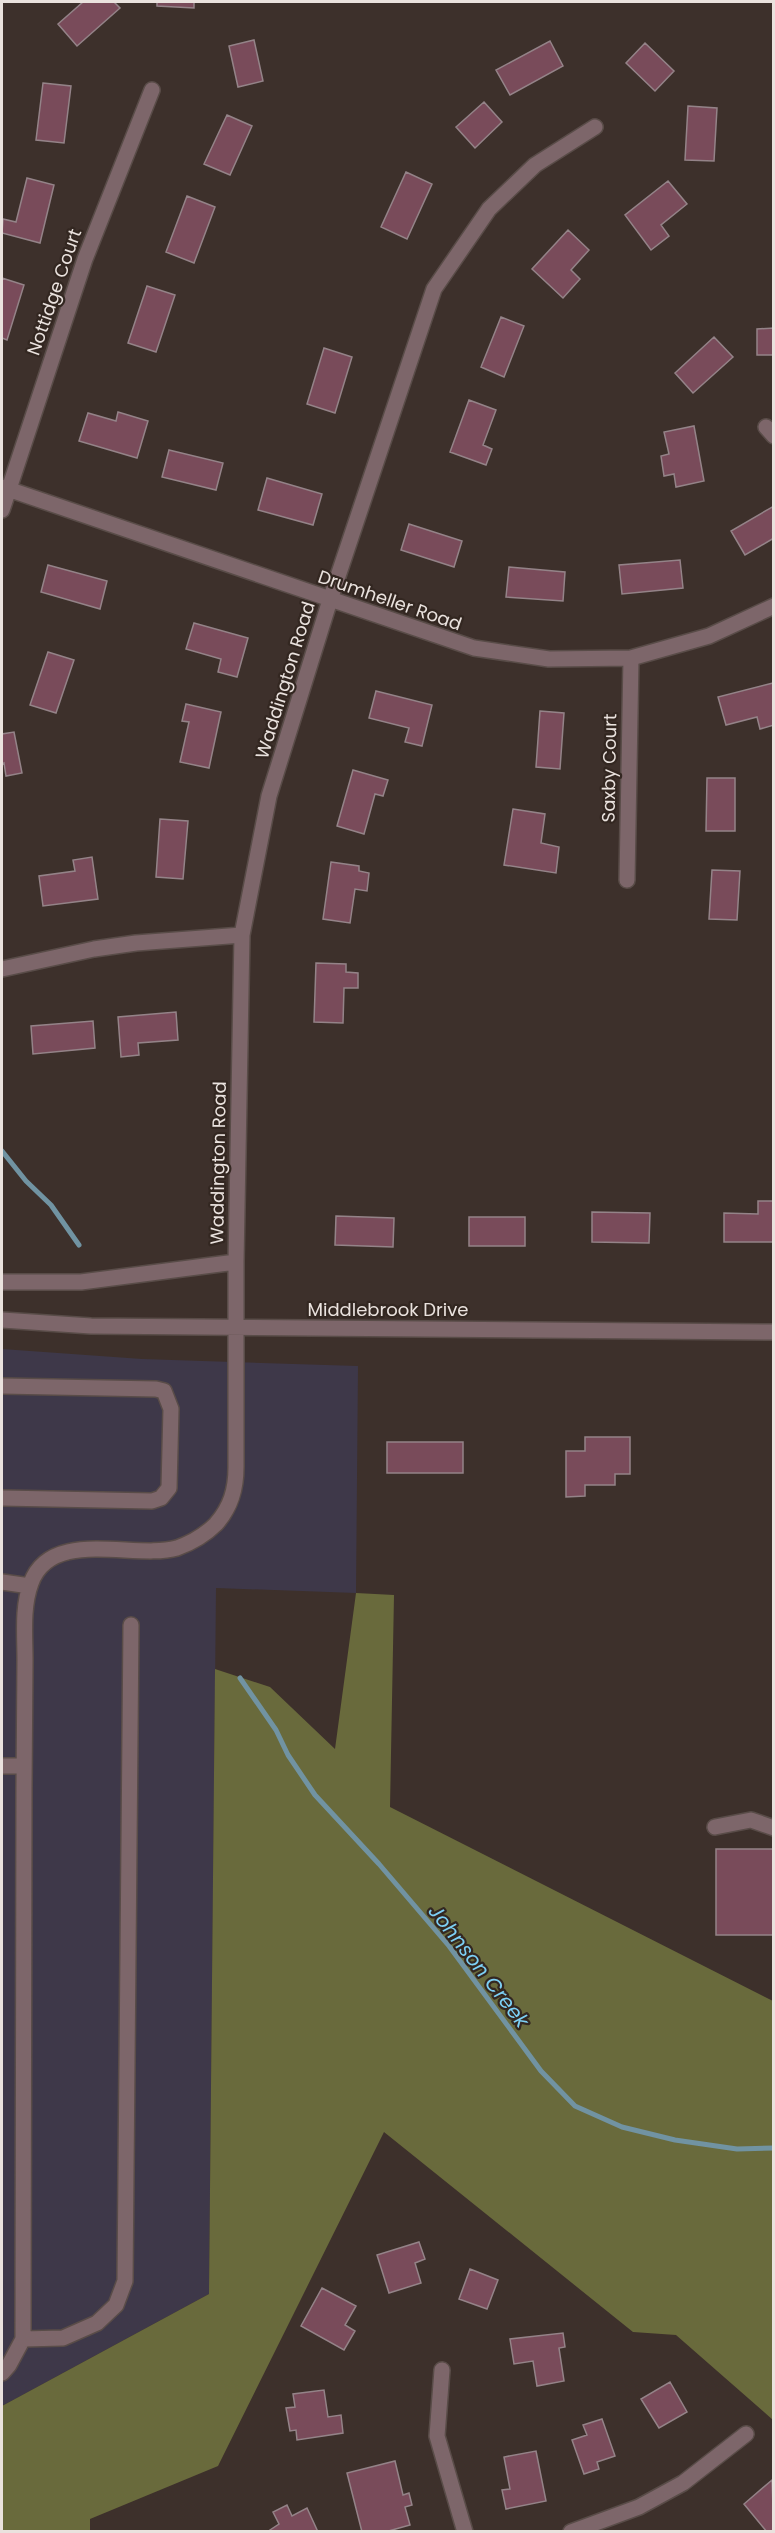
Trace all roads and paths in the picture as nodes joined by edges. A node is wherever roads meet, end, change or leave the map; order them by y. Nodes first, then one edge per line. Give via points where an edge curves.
1 (152, 90) dead end
2 (595, 127) dead end
3 (5, 488) edge
4 (2, 510) edge
5 (330, 600) junction
6 (774, 606) edge
7 (631, 658) junction
8 (627, 879) dead end
9 (242, 935) junction
10 (2, 969) edge
11 (236, 1262) junction
12 (2, 1282) edge
13 (2, 1320) edge
14 (237, 1328) junction
15 (774, 1332) edge
16 (2, 1386) edge
17 (2, 1498) edge
18 (2, 1582) edge
19 (30, 1586) junction
20 (131, 1625) dead end
21 (2, 1766) edge
22 (24, 1766) junction
23 (715, 1827) dead end
24 (774, 1828) edge
25 (23, 2339) junction
26 (442, 2370) dead end
27 (2, 2373) edge
28 (746, 2434) dead end
29 (465, 2532) edge
30 (571, 2532) edge

1 - 3 street, Nottidge Court via 85,259
2 - 5 street, Waddington Road via 535,165 489,209 434,289
3 - 4 street, Nottidge Court
3 - 5 street, Drumheller Road
5 - 7 street, Drumheller Road via 474,648 549,659
5 - 9 street, Waddington Road via 269,796
6 - 7 street, Drumheller Road via 709,636
7 - 8 street, Saxby Court
9 - 10 street via 125,944
9 - 11 street, Waddington Road
11 - 12 street via 81,1282
11 - 14 street, Waddington Road
13 - 14 street, Middlebrook Drive
14 - 15 street, Middlebrook Drive
14 - 19 street, Waddington Road via 236,1483 220,1519 202,1536 177,1548 76,1550 59,1555 38,1570
16 - 17 street via 156,1389 164,1391 171,1409 169,1488 161,1498
18 - 19 street
19 - 22 street
20 - 25 street via 125,2281 116,2305 97,2323 63,2338
21 - 22 street
22 - 25 street
23 - 24 street via 751,1820
25 - 27 street
26 - 29 street via 437,2436
28 - 30 street via 674,2488 639,2507

